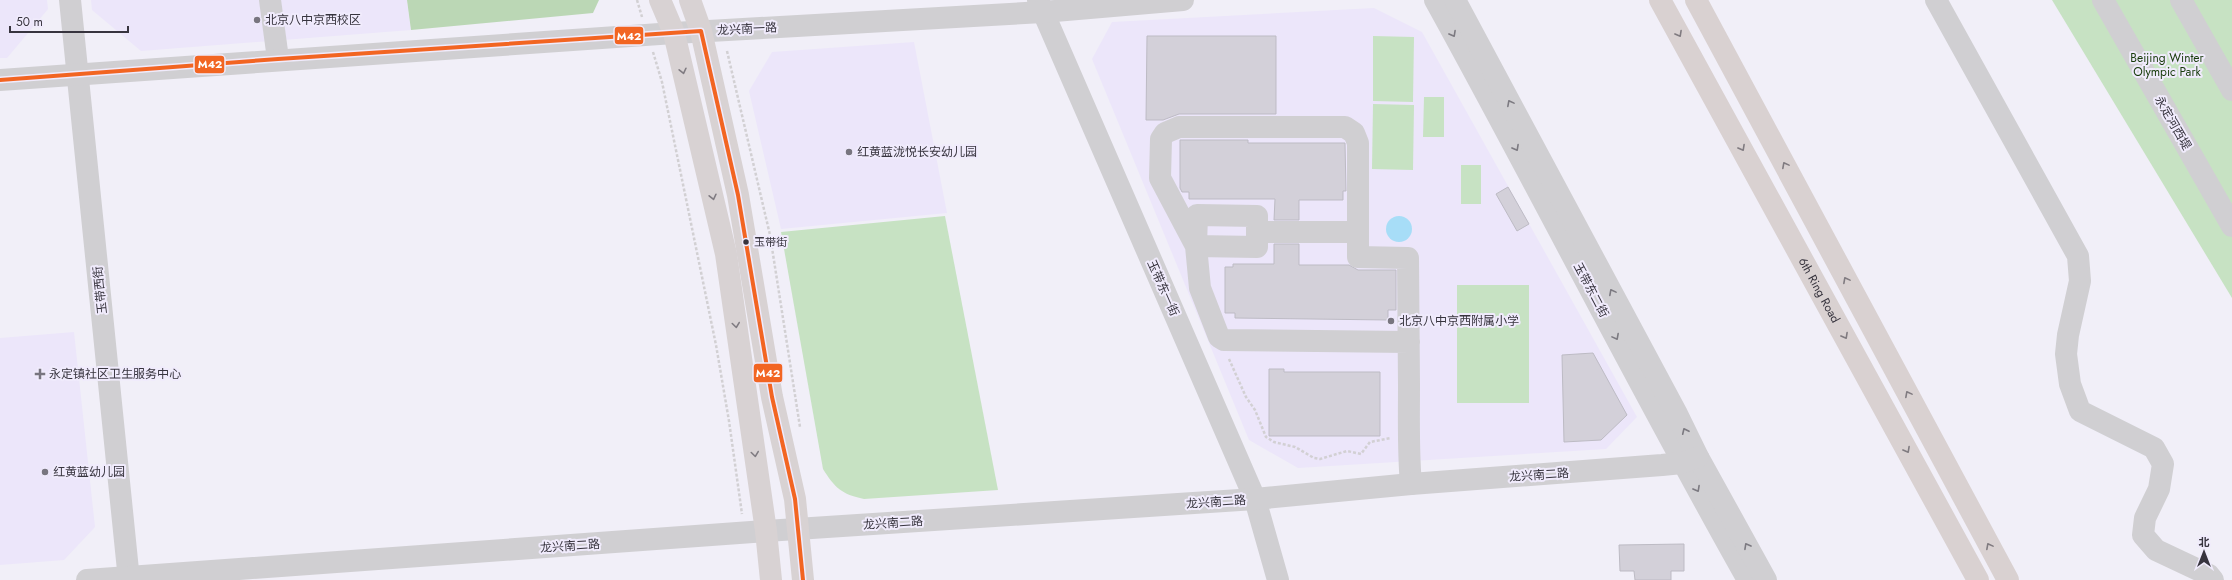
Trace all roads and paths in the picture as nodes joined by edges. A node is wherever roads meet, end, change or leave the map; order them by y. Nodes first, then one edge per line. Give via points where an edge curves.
1 (70, 0) edge
2 (270, 0) edge
3 (637, 0) edge
4 (660, 0) edge
5 (690, 0) edge
6 (1183, 0) edge
7 (1435, 0) edge
8 (1455, 0) edge
9 (1660, 0) edge
10 (1696, 0) edge
11 (1936, 0) edge
12 (2103, 0) edge
13 (2180, 0) edge
14 (1040, 6) edge
15 (701, 31) junction
16 (674, 33) junction
17 (648, 35) junction
18 (278, 59) junction
19 (78, 74) junction
20 (0, 80) edge
21 (2232, 90) edge
22 (2232, 226) edge
23 (1258, 232) junction
24 (1358, 232) junction
25 (1196, 246) junction
26 (1219, 337) junction
27 (1409, 342) junction
28 (1409, 437) junction
29 (1690, 460) junction
30 (1411, 484) junction
31 (1255, 499) junction
32 (799, 529) junction
33 (766, 531) junction
34 (744, 533) junction
35 (129, 579) edge
36 (87, 580) edge
37 (771, 580) edge
38 (803, 580) edge
39 (1278, 580) edge
40 (1748, 580) edge
41 (1766, 580) edge
42 (1978, 580) edge
43 (2008, 580) edge
44 (2213, 580) edge

1 - 19 street, 玉带西街
2 - 18 street
3 - 17 path
4 - 16 main road
5 - 15 main road
6 - 14 street, 龙兴南一路
7 -> 29 street, 玉带东二街
29 -> 8 street, 玉带东二街 via 1677,414
9 -> 42 highway, 6th Ring Road
43 -> 10 highway
11 - 44 street via 2078,256 2080,281 2066,354 2070,384 2080,412 2154,448 2163,464 2159,489 2145,518 2142,535 2156,550 2209,575
12 - 22 street, 永定河西堤
13 - 21 street
14 - 15 street, 龙兴南一路
14 - 31 street, 玉带东一街
15 - 16 street, 龙兴南一路
15 - 32 main road via 738,195 772,397 795,499
16 - 17 street, 龙兴南一路
16 -> 33 main road via 726,254
17 - 18 street, 龙兴南一路
17 - 34 path via 662,82 715,337
18 - 19 street, 龙兴南一路
19 - 20 street, 龙兴南一路
19 - 35 street, 玉带西街
23 - 24 street
23 - 25 street via 1258,247
23 - 25 street via 1258,216 1197,215
24 - 25 street via 1358,143 1354,134 1345,127 1328,119 1179,127 1165,133 1161,139 1160,178
24 - 27 street via 1358,257 1408,258
25 - 26 street via 1200,288
26 - 27 street via 1224,340
26 - 28 path via 1246,397 1255,410 1262,430 1266,437 1274,442 1295,447 1320,459 1343,451 1361,454 1370,442
27 - 28 street
28 - 30 street
29 - 30 street, 龙兴南二路
29 -> 40 street, 玉带东二街
41 -> 29 street, 玉带东二街
30 - 31 street, 龙兴南二路
31 - 32 street, 龙兴南二路
31 - 39 street, 玉带东一街
32 - 33 street, 龙兴南二路
32 - 38 main road
33 - 34 street, 龙兴南二路
33 - 37 main road
34 - 35 street, 龙兴南二路
35 - 36 street, 龙兴南二路

